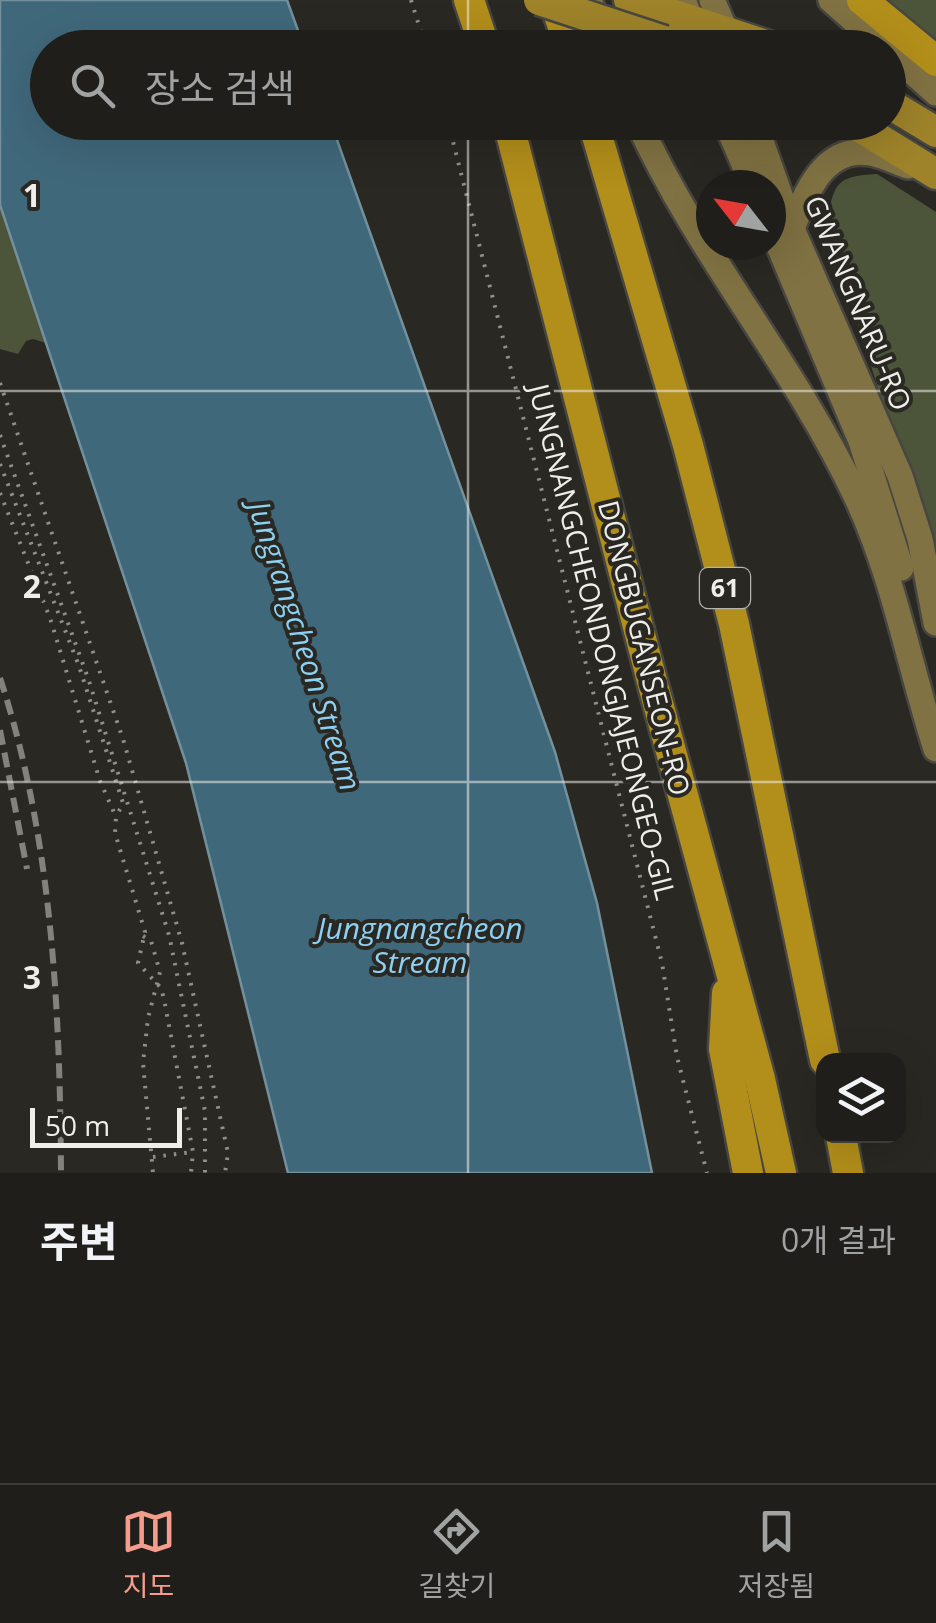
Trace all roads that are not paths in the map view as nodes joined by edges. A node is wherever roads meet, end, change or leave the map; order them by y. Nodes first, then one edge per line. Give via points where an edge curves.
1 (470, 0) edge
2 (539, 0) edge
3 (554, 0) edge
4 (590, 0) edge
5 (831, 0) edge
6 (862, 0) edge
7 (640, 4) edge
8 (699, 29) edge
9 (479, 30) edge
10 (564, 30) edge
11 (601, 30) edge
12 (865, 30) edge
13 (898, 30) edge
14 (906, 36) edge
15 (936, 61) edge
16 (906, 66) edge
17 (936, 92) edge
18 (906, 113) edge
19 (936, 132) edge
20 (513, 140) edge
21 (598, 140) edge
22 (648, 140) edge
23 (734, 140) edge
24 (759, 140) edge
25 (881, 140) edge
26 (747, 170) edge
27 (767, 170) edge
28 (936, 175) edge
29 (786, 222) edge
30 (786, 236) edge
31 (786, 239) edge
32 (936, 623) edge
33 (936, 711) edge
34 (936, 749) edge
35 (728, 970) junction
36 (825, 1053) edge
37 (842, 1143) edge
38 (748, 1173) edge
39 (781, 1173) edge
40 (848, 1173) edge

1 - 9 highway
2 - 8 main road, bridge
3 - 10 highway
4 - 11 main road
5 - 12 main road
6 - 13 highway
7 - 8 main road
14 - 15 highway
16 - 17 main road
18 - 19 main road
20 - 35 highway, DONGBUGANSEON-RO
21 - 36 highway, 61 via 734,624
22 - 34 main road via 857,498 883,563
23 - 26 main road
24 - 27 main road, GWANGNARU-RO
25 - 28 main road
28 - 29 main road via 868,152 842,156 818,174
30 - 32 main road, GWANGNARU-RO via 900,476
31 - 33 main road, GWANGNARU-RO via 861,441
35 - 38 highway via 724,1049
35 - 39 highway, DONGBUGANSEON-RO
37 - 40 highway

